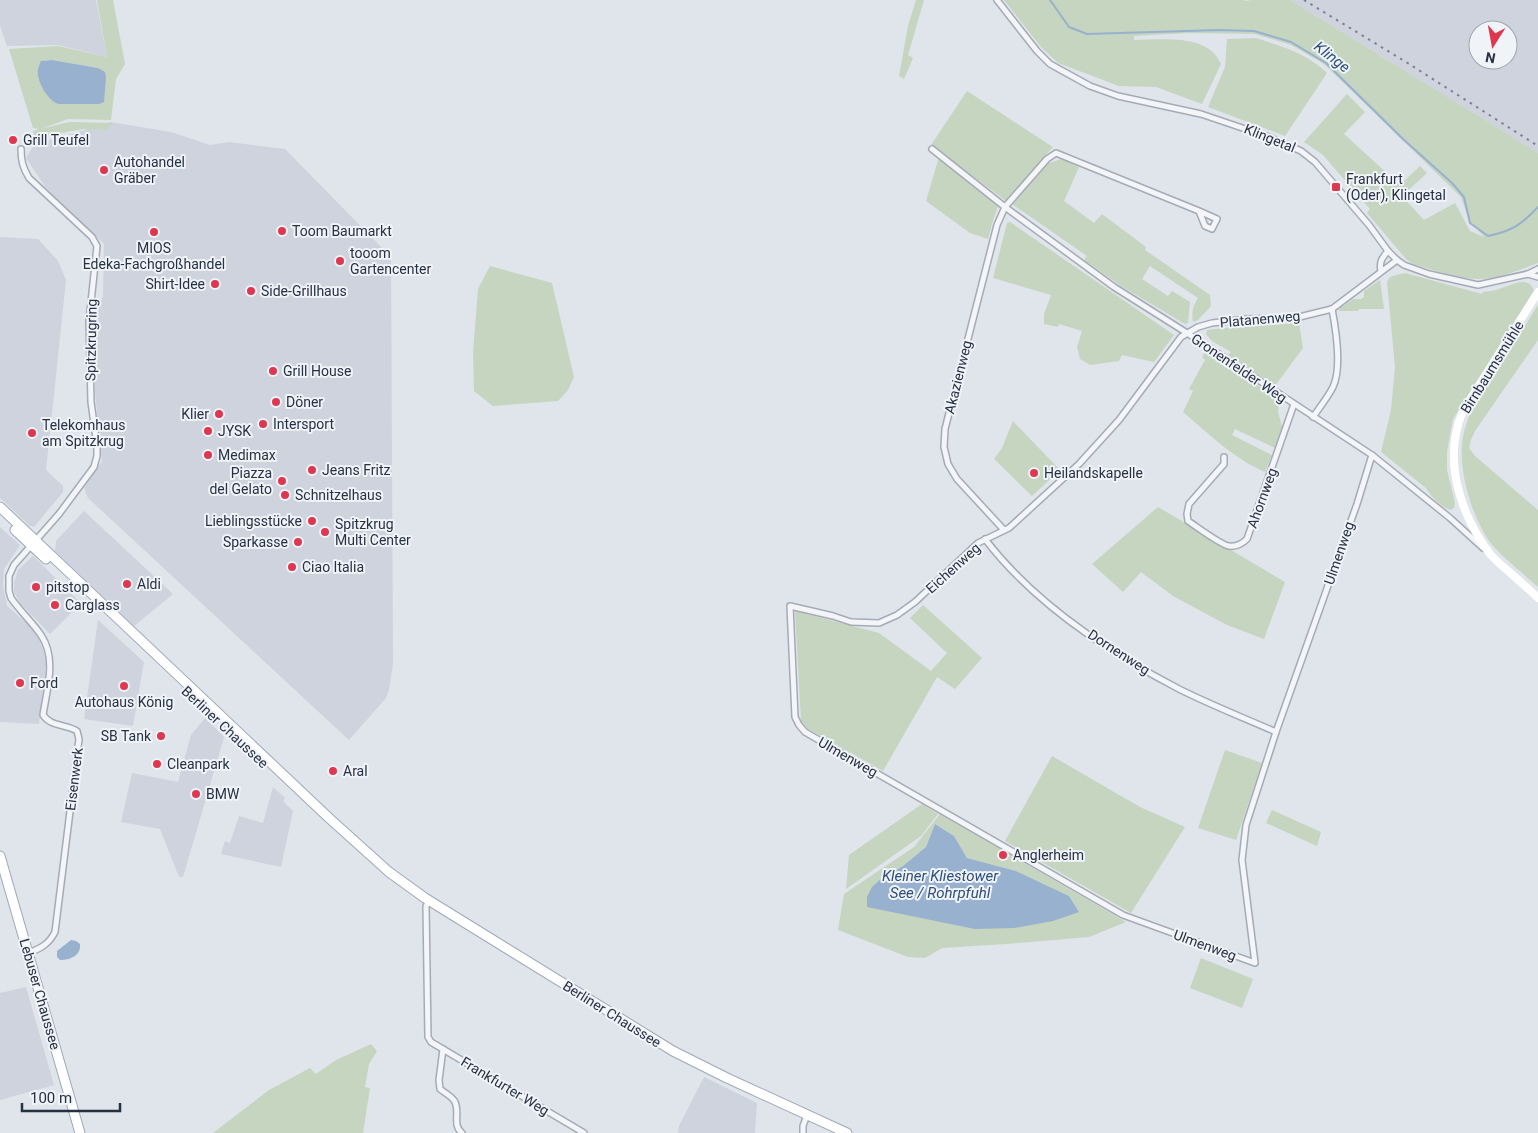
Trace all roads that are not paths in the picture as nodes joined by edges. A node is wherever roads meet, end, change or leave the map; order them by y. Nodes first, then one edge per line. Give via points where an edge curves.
1 (997, 0) edge
2 (21, 149) dead end
3 (932, 149) dead end
4 (1005, 207) junction
5 (1198, 211) dead end
6 (1388, 251) junction
7 (1396, 260) junction
8 (1538, 269) edge
9 (1381, 271) junction
10 (1528, 274) junction
11 (1538, 278) edge
12 (1538, 292) edge
13 (1332, 310) junction
14 (1187, 333) junction
15 (1294, 404) junction
16 (1313, 416) junction
17 (1372, 455) junction
18 (1224, 457) dead end
19 (0, 507) edge
20 (0, 515) edge
21 (1004, 530) junction
22 (985, 539) junction
23 (34, 543) junction
24 (1491, 556) junction
25 (1538, 598) edge
26 (790, 606) joint
27 (1276, 732) junction
28 (0, 856) edge
29 (426, 902) junction
30 (29, 953) junction
31 (443, 1049) junction
32 (807, 1115) junction
33 (80, 1133) edge
34 (462, 1133) edge
35 (584, 1133) edge
36 (803, 1133) edge
37 (847, 1133) edge

1 - 6 street, Klingetal via 1043,58 1090,86 1118,96 1201,114 1301,150 1315,162
2 - 23 street, Spitzkrugring via 24,171 29,178 92,237 97,246 89,321 91,402 97,456 94,467
3 - 4 street, Gronenfelder Weg
4 - 5 street via 1047,158 1056,153
4 - 14 street, Gronenfelder Weg via 1114,287
4 - 21 street, Akazienweg via 997,225 959,371 945,429 944,447 948,464 957,479
6 - 7 street, Klingetal
6 - 9 street via 1379,264
7 - 9 street, Platanenweg
7 - 10 street, Klingetal via 1429,274 1478,285
8 - 10 street, Klingetal
9 - 13 street, Platanenweg
10 - 11 street
12 - 24 main road, Birnbaumsmühle via 1458,422 1454,465 1459,491 1472,524
13 - 14 street, Platanenweg via 1295,318 1212,323
13 - 16 street via 1336,376 1333,387
14 - 15 street, Gronenfelder Weg
14 - 21 street, Eichenweg via 1119,420 1079,464
15 - 16 street, Gronenfelder Weg
15 - 18 street, Ahornweg via 1247,539 1237,546 1227,546 1188,521 1186,514 1189,504 1224,464
16 - 17 street, Gronenfelder Weg
17 - 24 street, Gronenfelder Weg
17 - 27 street, Ulmenweg
19 - 23 main road, Berliner Chaussee
20 - 23 main road, Berliner Chaussee
21 - 22 street, Eichenweg
22 - 26 street, Eichenweg via 915,602 879,623 851,622
22 - 27 street, Dornenweg via 1026,584 1103,644 1180,689
23 - 29 main road, Berliner Chaussee via 329,818
23 - 30 street, Eisenwerk via 14,565 9,576 9,591 19,609 42,636 50,654 43,715 53,724 77,731 78,739 55,932 50,942
24 - 25 main road, Gronenfelder Weg
26 - 27 street, Ulmenweg via 796,717 806,732 1124,915 1255,963 1242,860 1243,842
28 - 30 main road, Lebuser Chaussee
29 - 31 street, Frankfurter Weg via 428,1037
29 - 32 main road, Berliner Chaussee via 674,1051
30 - 33 main road, Lebuser Chaussee
31 - 34 street via 440,1089 455,1100 456,1126
31 - 35 street, Frankfurter Weg
32 - 36 street
32 - 37 main road, Berliner Chaussee

